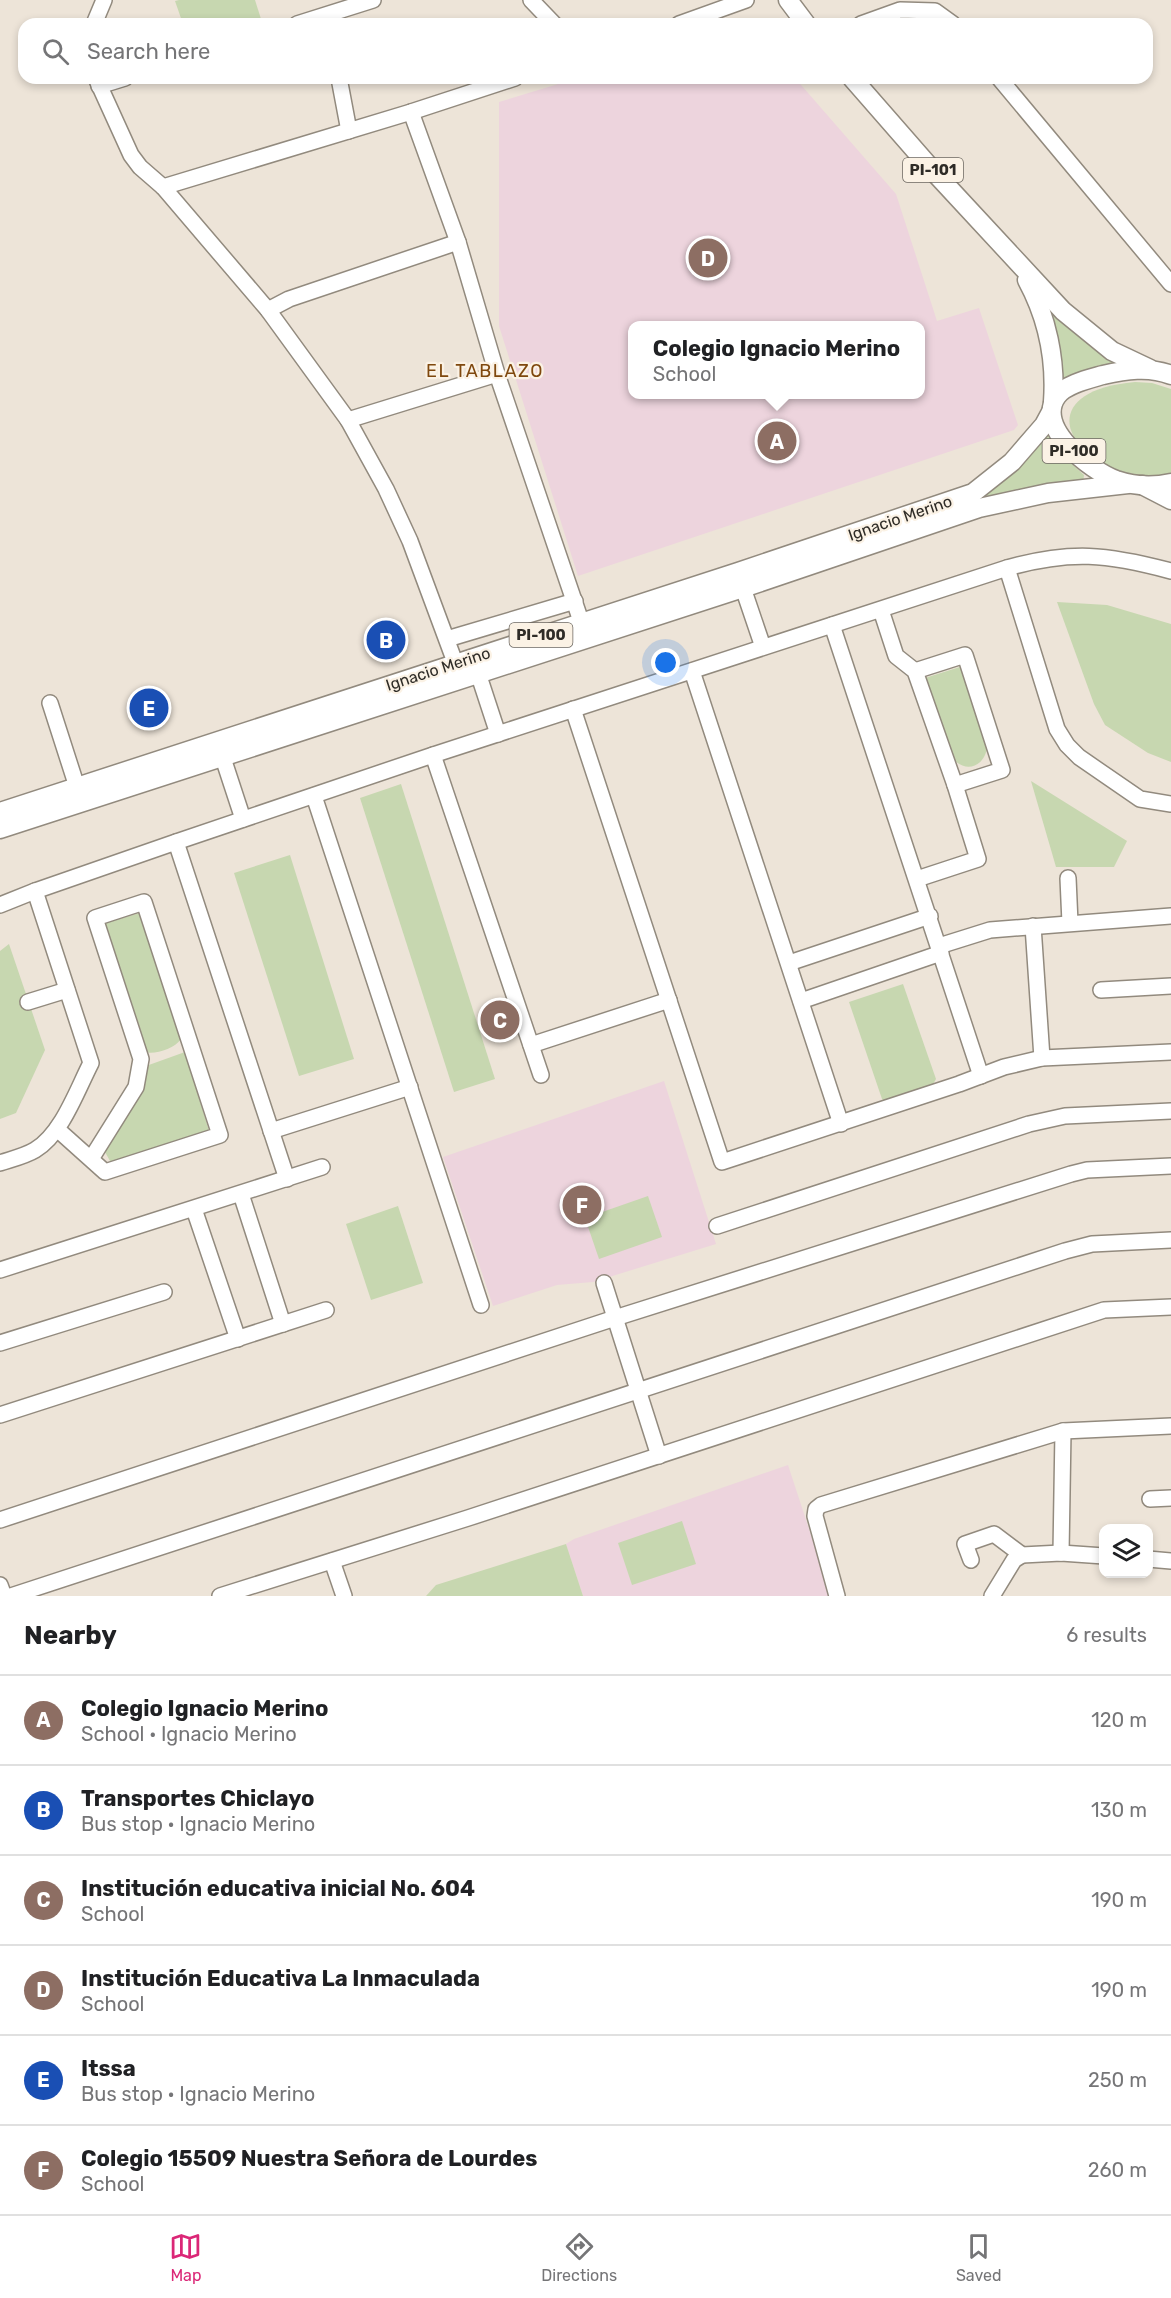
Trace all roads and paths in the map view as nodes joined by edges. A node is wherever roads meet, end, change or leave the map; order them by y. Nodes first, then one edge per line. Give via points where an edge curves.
1 (104, 0) edge
2 (373, 0) edge
3 (531, 0) edge
4 (744, 0) edge
5 (788, 0) edge
6 (326, 13) edge
7 (96, 18) edge
8 (548, 18) edge
9 (695, 18) edge
10 (802, 18) edge
11 (878, 18) edge
12 (945, 18) edge
13 (99, 84) edge
14 (340, 84) edge
15 (496, 84) edge
16 (857, 84) edge
17 (1004, 84) edge
18 (411, 112) junction
19 (349, 131) junction
20 (163, 187) junction
21 (458, 242) junction
22 (1015, 260) junction
23 (1171, 284) edge
24 (268, 310) junction
25 (1164, 371) edge
26 (497, 374) junction
27 (1052, 407) junction
28 (348, 420) junction
29 (1171, 483) edge
30 (1134, 484) junction
31 (1171, 500) edge
32 (1007, 568) junction
33 (1171, 572) edge
34 (743, 588) junction
35 (574, 601) junction
36 (881, 610) junction
37 (832, 625) junction
38 (584, 630) junction
39 (447, 639) junction
40 (763, 647) junction
41 (915, 670) junction
42 (465, 671) junction
43 (692, 671) junction
44 (50, 703) dead end
45 (573, 709) junction
46 (498, 734) junction
47 (433, 755) junction
48 (223, 758) junction
49 (955, 785) junction
50 (77, 787) junction
51 (314, 796) junction
52 (1171, 804) edge
53 (0, 812) edge
54 (243, 819) junction
55 (0, 829) edge
56 (176, 842) junction
57 (917, 879) junction
58 (1068, 879) dead end
59 (35, 891) junction
60 (0, 905) edge
61 (930, 916) junction
62 (1171, 916) edge
63 (1070, 923) junction
64 (1033, 927) junction
65 (940, 950) junction
66 (789, 963) junction
67 (1171, 986) edge
68 (67, 990) junction
69 (1101, 990) dead end
70 (669, 1000) junction
71 (801, 1001) junction
72 (28, 1002) dead end
73 (531, 1045) junction
74 (1171, 1052) edge
75 (1042, 1058) junction
76 (541, 1075) dead end
77 (981, 1076) junction
78 (410, 1087) junction
79 (1171, 1111) edge
80 (841, 1124) junction
81 (57, 1129) junction
82 (271, 1131) junction
83 (91, 1159) junction
84 (0, 1163) edge
85 (1171, 1166) edge
86 (322, 1167) dead end
87 (287, 1179) junction
88 (241, 1194) junction
89 (194, 1209) junction
90 (717, 1226) dead end
91 (1171, 1240) edge
92 (0, 1270) edge
93 (604, 1283) dead end
94 (164, 1292) dead end
95 (480, 1305) dead end
96 (1171, 1307) edge
97 (326, 1310) dead end
98 (615, 1318) junction
99 (283, 1324) junction
100 (238, 1339) junction
101 (0, 1343) edge
102 (638, 1391) junction
103 (0, 1415) edge
104 (1171, 1426) edge
105 (1063, 1431) junction
106 (659, 1456) junction
107 (1171, 1498) edge
108 (1150, 1499) dead end
109 (0, 1520) edge
110 (1060, 1553) junction
111 (1022, 1555) junction
112 (1099, 1556) edge
113 (1153, 1559) edge
114 (971, 1560) dead end
115 (332, 1561) junction
116 (1171, 1561) edge
117 (0, 1585) edge
118 (4, 1596) edge
119 (11, 1596) edge
120 (220, 1596) edge
121 (344, 1596) edge
122 (837, 1596) edge
123 (992, 1596) edge

1 - 7 street
2 - 6 street
3 - 8 street
4 - 9 street
5 - 10 main road
11 - 12 street via 912,10 935,11
13 - 20 street via 131,155
14 - 19 street
15 - 18 street
16 - 22 main road, PI-101
17 - 23 street
18 - 19 street
18 - 21 street
19 - 20 street
20 - 24 street
21 - 24 street via 289,299
21 - 26 street
22 - 25 main road, PI-101 via 1063,310 1112,351
22 - 27 main road, PI-101 via 1037,301 1052,349
24 - 28 street
25 - 27 main road, PI-100 via 1131,370 1096,377 1064,390
26 - 28 street
26 - 35 street
27 - 30 main road, PI-100 via 1061,437 1083,461 1097,471
27 - 38 main road, Ignacio Merino / PI-100 via 1044,425 1012,462 973,493 738,572
28 - 39 street via 410,541
29 - 30 main road, PI-100
30 - 31 main road, PI-100
30 - 34 main road, Ignacio Merino / PI-100 via 1048,493 979,508
32 - 33 street via 1080,555 1111,557
32 - 36 street
32 - 52 street via 1057,729 1066,745 1140,799
34 - 38 main road, PI-100
34 - 40 street
35 - 38 street
35 - 39 street
36 - 37 street
36 - 41 street via 896,656
37 - 40 street
37 - 57 street
38 - 42 main road, PI-100
38 - 42 main road, Ignacio Merino / PI-100
39 - 42 street
40 - 43 street
41 - 49 street
41 - 49 street via 965,655 1002,770
42 - 46 street
42 - 48 main road, PI-100
42 - 50 main road, Ignacio Merino / PI-100
43 - 45 street
43 - 66 street
44 - 50 street
45 - 46 street
45 - 70 street
46 - 47 street
47 - 51 street
47 - 73 street
48 - 54 street
48 - 55 main road, PI-100
49 - 57 street via 978,859
50 - 53 main road, Ignacio Merino / PI-100
51 - 54 street
51 - 78 street
54 - 56 street
56 - 59 street
56 - 82 street
57 - 61 street
58 - 63 street
59 - 60 street
59 - 68 street
61 - 65 street
61 - 66 street
62 - 63 street
63 - 64 street
64 - 65 street via 990,930
64 - 75 street
65 - 71 street
65 - 77 street
66 - 71 street
67 - 69 street
68 - 72 street
68 - 81 street via 91,1063
70 - 73 street
70 - 80 street via 722,1162
71 - 80 street
73 - 76 street
74 - 75 street
75 - 77 street
77 - 80 street
78 - 82 street
78 - 95 street
79 - 90 street via 1065,1116 1029,1124
81 - 83 street
81 - 84 street via 35,1149
82 - 87 street
83 - 83 street via 105,1172 220,1135 144,902 95,918 141,1059 136,1087
85 - 98 street via 1071,1174
86 - 87 street
87 - 88 street
88 - 89 street
88 - 99 street
89 - 92 street
89 - 100 street
91 - 102 street via 1092,1244 1065,1251
93 - 98 street
94 - 101 street
96 - 106 street via 1104,1310
97 - 99 street
98 - 102 street
98 - 109 street
99 - 100 street
100 - 103 street
102 - 106 street
102 - 119 street
104 - 105 street
105 - 110 street
105 - 122 street via 821,1505 815,1516
106 - 115 street
107 - 108 street
110 - 111 street
110 - 112 street
111 - 114 street via 994,1534 965,1544
111 - 123 street via 1014,1560
113 - 116 street
115 - 120 street
115 - 121 street
117 - 118 street

